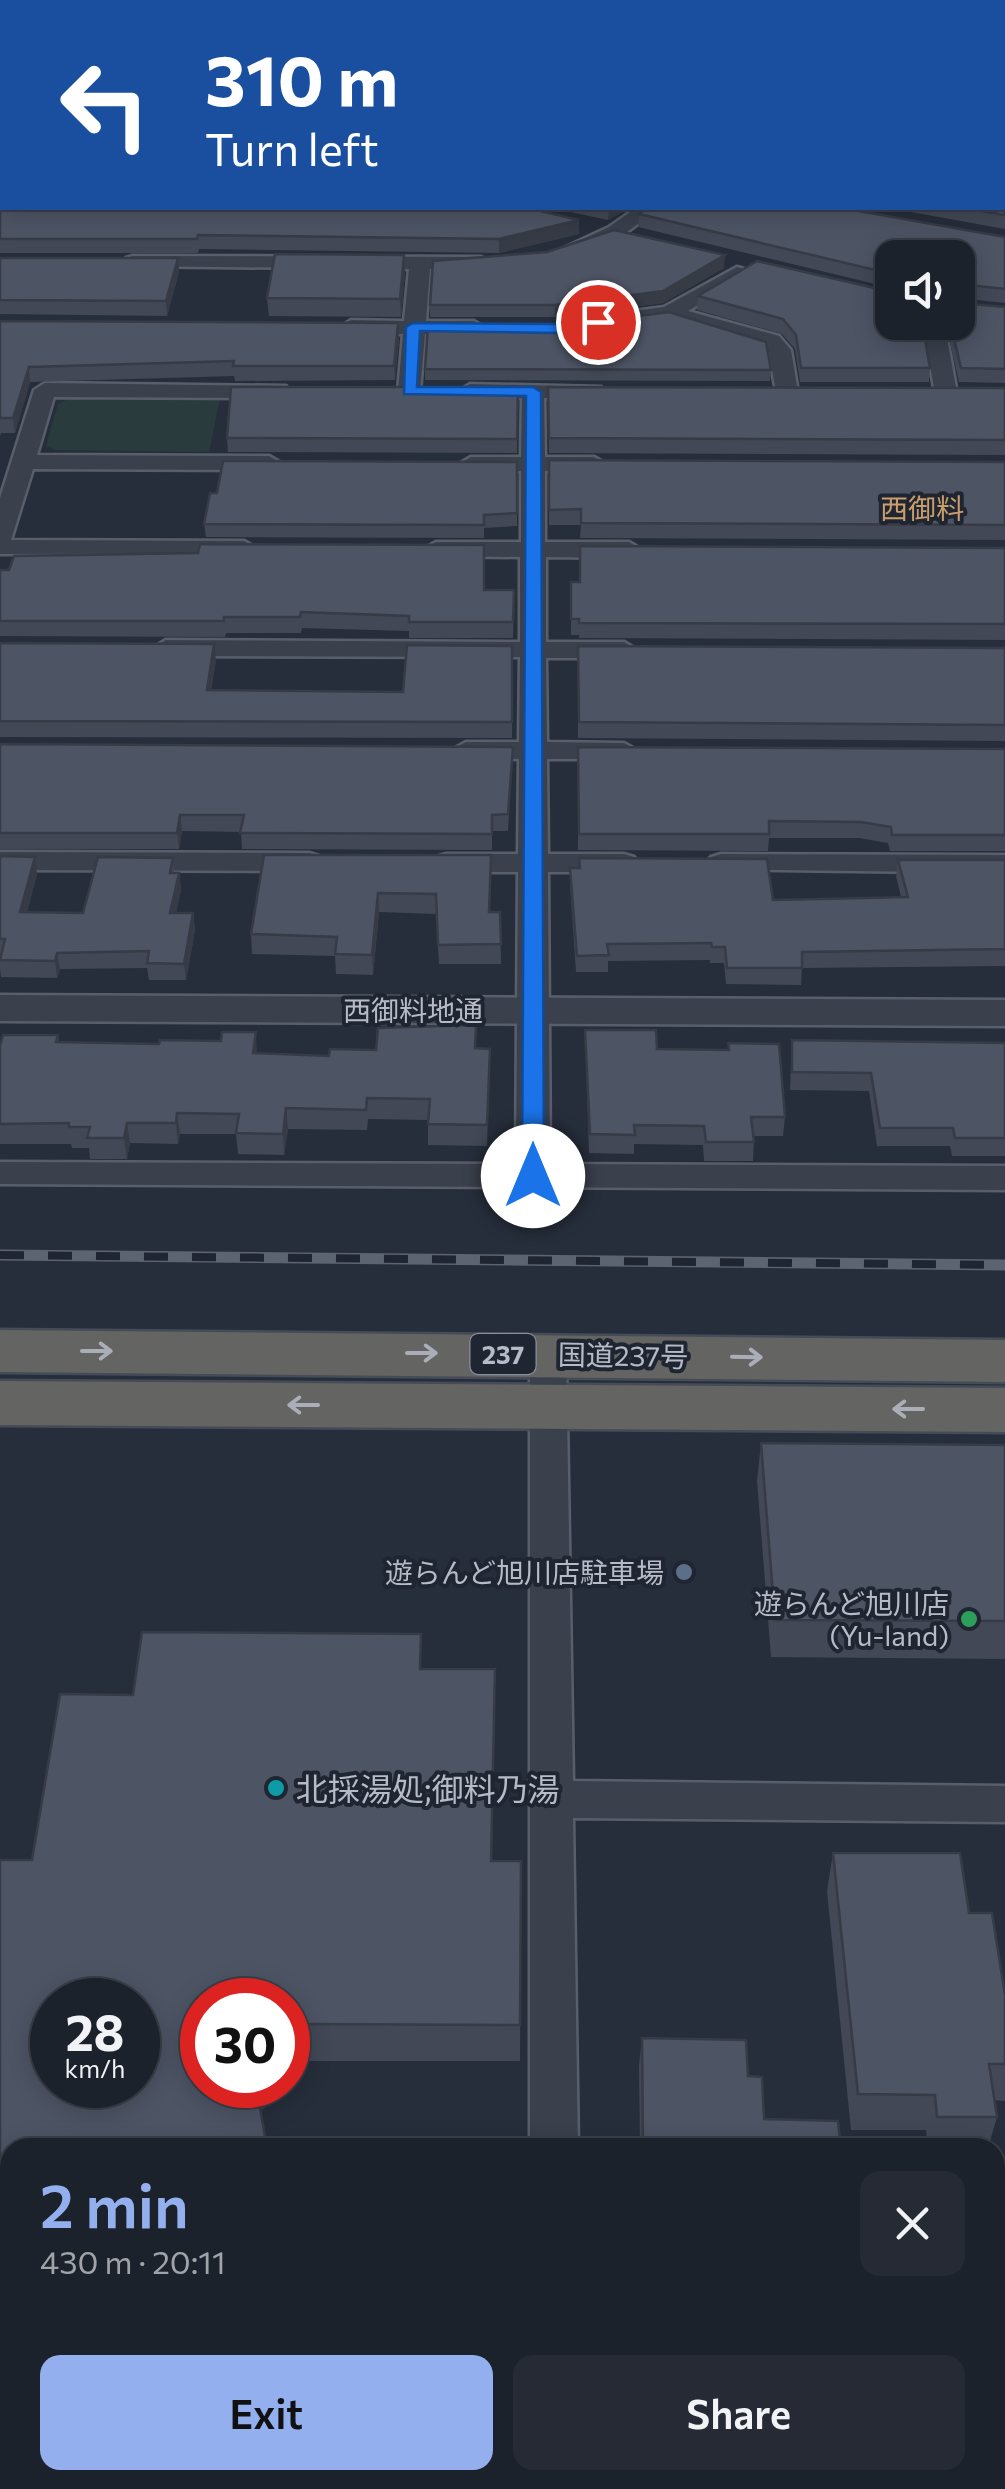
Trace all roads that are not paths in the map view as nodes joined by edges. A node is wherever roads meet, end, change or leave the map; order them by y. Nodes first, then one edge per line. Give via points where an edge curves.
1 (647, 210) edge
2 (582, 223) edge
3 (626, 234) junction
4 (546, 255) edge
5 (712, 255) edge
6 (114, 262) edge
7 (499, 262) edge
8 (420, 263) junction
9 (670, 313) junction
10 (598, 322) edge
11 (334, 327) edge
12 (413, 327) junction
13 (502, 328) edge
14 (936, 340) edge
15 (294, 390) edge
16 (533, 392) junction
17 (611, 392) edge
18 (787, 392) edge
19 (946, 393) edge
20 (23, 462) junction
21 (298, 463) edge
22 (455, 464) edge
23 (533, 464) junction
24 (612, 464) edge
25 (0, 538) edge
26 (0, 547) edge
27 (276, 548) edge
28 (415, 549) edge
29 (533, 550) junction
30 (651, 550) edge
31 (138, 648) edge
32 (533, 650) junction
33 (651, 650) edge
34 (434, 750) edge
35 (533, 751) junction
36 (651, 751) edge
37 (0, 861) edge
38 (336, 862) edge
39 (414, 862) edge
40 (533, 863) junction
41 (651, 863) edge
42 (690, 863) edge
43 (1005, 864) edge
44 (0, 1008) edge
45 (533, 1010) junction
46 (1005, 1012) edge
47 (0, 1173) edge
48 (533, 1176) junction
49 (1005, 1178) edge
50 (0, 1350) edge
51 (1005, 1362) edge
52 (547, 1380) junction
53 (0, 1403) edge
54 (1005, 1410) edge
55 (552, 1799) junction
56 (1005, 1804) edge
57 (554, 2138) edge

1 - 3 street
2 - 3 street
3 - 4 street
5 - 9 street via 751,264
6 - 8 street
7 - 8 street
8 - 12 street
9 - 10 street
9 - 18 street via 771,341 780,350
11 - 12 street
12 - 13 street
12 - 16 street via 418,391
14 - 19 street
15 - 20 street via 45,390
16 - 17 street
16 - 23 street
20 - 21 street
20 - 25 street
22 - 23 street
23 - 24 street
23 - 29 street
26 - 27 street
28 - 29 street
29 - 30 street
29 - 32 street
31 - 32 street
32 - 33 street
32 - 35 street
34 - 35 street
35 - 36 street
35 - 40 street
37 - 38 street
39 - 40 street
40 - 41 street
40 - 45 street
42 - 43 street
44 - 45 street, 西御料地通
45 - 46 street, 西御料地通
45 - 48 street
47 - 48 street
48 - 49 street
50 -> 52 highway, 国道237号 / 237
52 -> 51 highway, 国道237号 / 237
52 -> 53 highway, 国道237号 / 237
54 -> 52 highway, 国道237号 / 237
52 - 55 street
55 - 56 street
55 - 57 street

